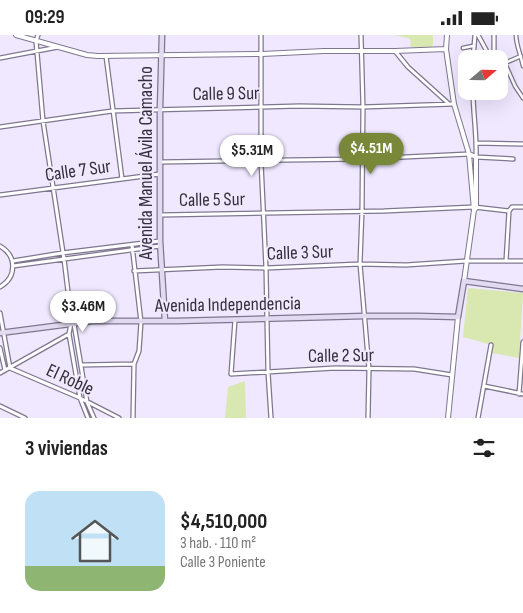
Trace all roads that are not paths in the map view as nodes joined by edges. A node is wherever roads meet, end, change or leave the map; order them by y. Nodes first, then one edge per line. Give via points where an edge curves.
1 (16, 35) edge
2 (38, 35) edge
3 (162, 35) edge
4 (261, 35) edge
5 (362, 35) edge
6 (447, 35) edge
7 (476, 35) edge
8 (494, 35) edge
9 (516, 35) edge
10 (34, 38) edge
11 (473, 46) junction
12 (56, 47) junction
13 (463, 48) dead end
14 (446, 49) junction
15 (473, 50) edge
16 (485, 50) edge
17 (493, 50) edge
18 (37, 51) junction
19 (362, 51) junction
20 (395, 51) junction
21 (262, 53) junction
22 (162, 55) junction
23 (106, 56) junction
24 (521, 56) junction
25 (0, 58) edge
26 (508, 62) edge
27 (523, 65) edge
28 (508, 70) edge
29 (523, 88) edge
30 (518, 91) junction
31 (523, 99) edge
32 (473, 100) edge
33 (454, 103) junction
34 (449, 104) junction
35 (261, 107) junction
36 (363, 107) junction
37 (160, 109) junction
38 (112, 111) junction
39 (43, 121) junction
40 (0, 127) edge
41 (476, 143) junction
42 (523, 144) edge
43 (469, 154) junction
44 (476, 157) junction
45 (362, 159) junction
46 (514, 159) dead end
47 (260, 161) junction
48 (161, 162) junction
49 (161, 174) junction
50 (122, 179) junction
51 (53, 188) junction
52 (0, 195) edge
53 (523, 207) edge
54 (475, 208) junction
55 (362, 211) junction
56 (509, 211) junction
57 (263, 212) junction
58 (161, 215) junction
59 (160, 243) junction
60 (0, 245) edge
61 (132, 245) junction
62 (132, 250) junction
63 (62, 253) junction
64 (64, 259) junction
65 (13, 261) junction
66 (466, 261) junction
67 (506, 261) junction
68 (523, 261) edge
69 (360, 264) junction
70 (13, 266) junction
71 (266, 268) junction
72 (161, 269) junction
73 (134, 271) junction
74 (464, 281) junction
75 (0, 287) edge
76 (523, 289) edge
77 (0, 313) edge
78 (365, 316) junction
79 (458, 317) junction
80 (267, 319) junction
81 (235, 320) junction
82 (165, 321) junction
83 (141, 322) junction
84 (72, 323) junction
85 (2, 333) edge
86 (69, 334) junction
87 (523, 342) edge
88 (491, 345) dead end
89 (0, 348) edge
90 (134, 364) junction
91 (81, 365) junction
92 (10, 367) junction
93 (369, 369) junction
94 (5, 370) junction
95 (268, 372) junction
96 (0, 373) edge
97 (452, 375) junction
98 (484, 386) junction
99 (521, 394) edge
100 (80, 398) junction
101 (87, 402) junction
102 (0, 406) edge
103 (24, 418) edge
104 (88, 418) edge
105 (94, 418) edge
106 (119, 418) edge
107 (133, 418) edge
108 (271, 418) edge
109 (368, 418) edge
110 (448, 418) edge
111 (478, 418) edge

1 - 10 street
2 - 10 street
3 - 22 main road, Avenida Manuel Ávila Camacho
4 - 21 street
5 - 19 street
6 - 14 street
7 - 11 street
7 - 16 street
8 - 17 street
9 - 24 street
10 - 12 street
10 - 18 street
11 - 13 street
11 - 15 street
12 - 18 street
12 - 23 street
14 - 20 street
14 - 33 street
18 - 25 street
18 - 39 street
19 - 20 street
19 - 21 street
19 - 36 street
20 - 34 street
21 - 22 street
21 - 35 street
22 - 23 street
22 - 37 main road, Avenida Manuel Ávila Camacho
23 - 38 street
24 - 26 street
24 - 27 street
28 - 30 street
29 - 30 street
30 - 31 street
32 - 41 street
33 - 34 street, Calle 9 Sur
33 - 43 street
34 - 36 street, Calle 9 Sur
35 - 36 street, Calle 9 Sur
35 - 37 street, Calle 9 Sur
35 - 47 street
36 - 45 street
37 - 38 street, Calle 9 Sur
37 - 48 main road, Avenida Manuel Ávila Camacho
38 - 39 street, Calle 9 Sur
38 - 50 street
39 - 40 street, Calle 9 Sur
39 - 51 street
41 - 42 street
41 - 44 street
43 - 44 street
43 - 45 street
43 - 54 street
44 - 46 street
44 - 54 street
45 - 47 street
45 - 55 street
47 - 48 street
47 - 57 street
48 - 49 main road, Avenida Manuel Ávila Camacho
49 - 50 street, Calle 7 Sur
49 - 58 main road, Avenida Manuel Ávila Camacho
50 - 51 street, Calle 7 Sur
51 - 52 street, Calle 7 Sur
51 - 63 street
53 - 56 street via 512,207
54 - 55 street, Calle 5 Sur
54 - 56 street, Calle 5 Sur
54 - 66 street
55 - 57 street, Calle 5 Sur
55 - 69 street
56 - 67 street
57 - 58 street, Calle 5 Sur
57 - 71 street
58 - 59 main road, Avenida Manuel Ávila Camacho
59 - 61 street
59 - 62 street
59 - 72 main road, Avenida Manuel Ávila Camacho
60 - 65 street
61 - 62 street
61 - 63 street
62 - 64 street
62 - 73 street
63 - 64 street
63 - 65 street
64 - 70 street
64 - 84 street
65 - 70 street
66 - 67 street, Calle 3 Sur
66 - 69 street, Calle 3 Sur
66 - 74 street
67 - 68 street, Calle 3 Sur
69 - 71 street, Calle 3 Sur
69 - 78 street
70 - 75 street via 8,280
71 - 72 street, Calle 3 Sur
71 - 80 street
72 - 73 street, Calle 3 Sur
72 - 82 main road, Avenida Manuel Ávila Camacho
73 - 83 street
74 - 76 main road
74 - 79 main road
77 - 85 street
78 - 79 main road, Avenida Independencia
78 - 80 main road, Avenida Independencia
78 - 93 street
79 - 97 street
80 - 81 main road, Avenida Independencia
80 - 95 street
81 - 82 main road, Avenida Independencia
81 - 95 street, Calle 2 Sur via 231,374
82 - 83 main road, Avenida Independencia
83 - 84 main road, Avenida Independencia
83 - 90 street via 139,351
84 - 85 main road, Avenida Independencia
84 - 86 street
84 - 91 street
85 - 92 street
86 - 92 street
86 - 100 street
87 - 99 street
88 - 98 street
89 - 94 street
90 - 91 street
90 - 107 street
91 - 101 street
92 - 94 street
92 - 100 street, El Roble
93 - 95 street, Calle 2 Sur
93 - 97 street, Calle 2 Sur via 414,369
93 - 109 street
94 - 96 street
95 - 108 street
97 - 110 street
98 - 99 street
98 - 111 street
100 - 101 street, El Roble
100 - 104 street
101 - 105 street
101 - 106 street, El Roble
102 - 103 street

